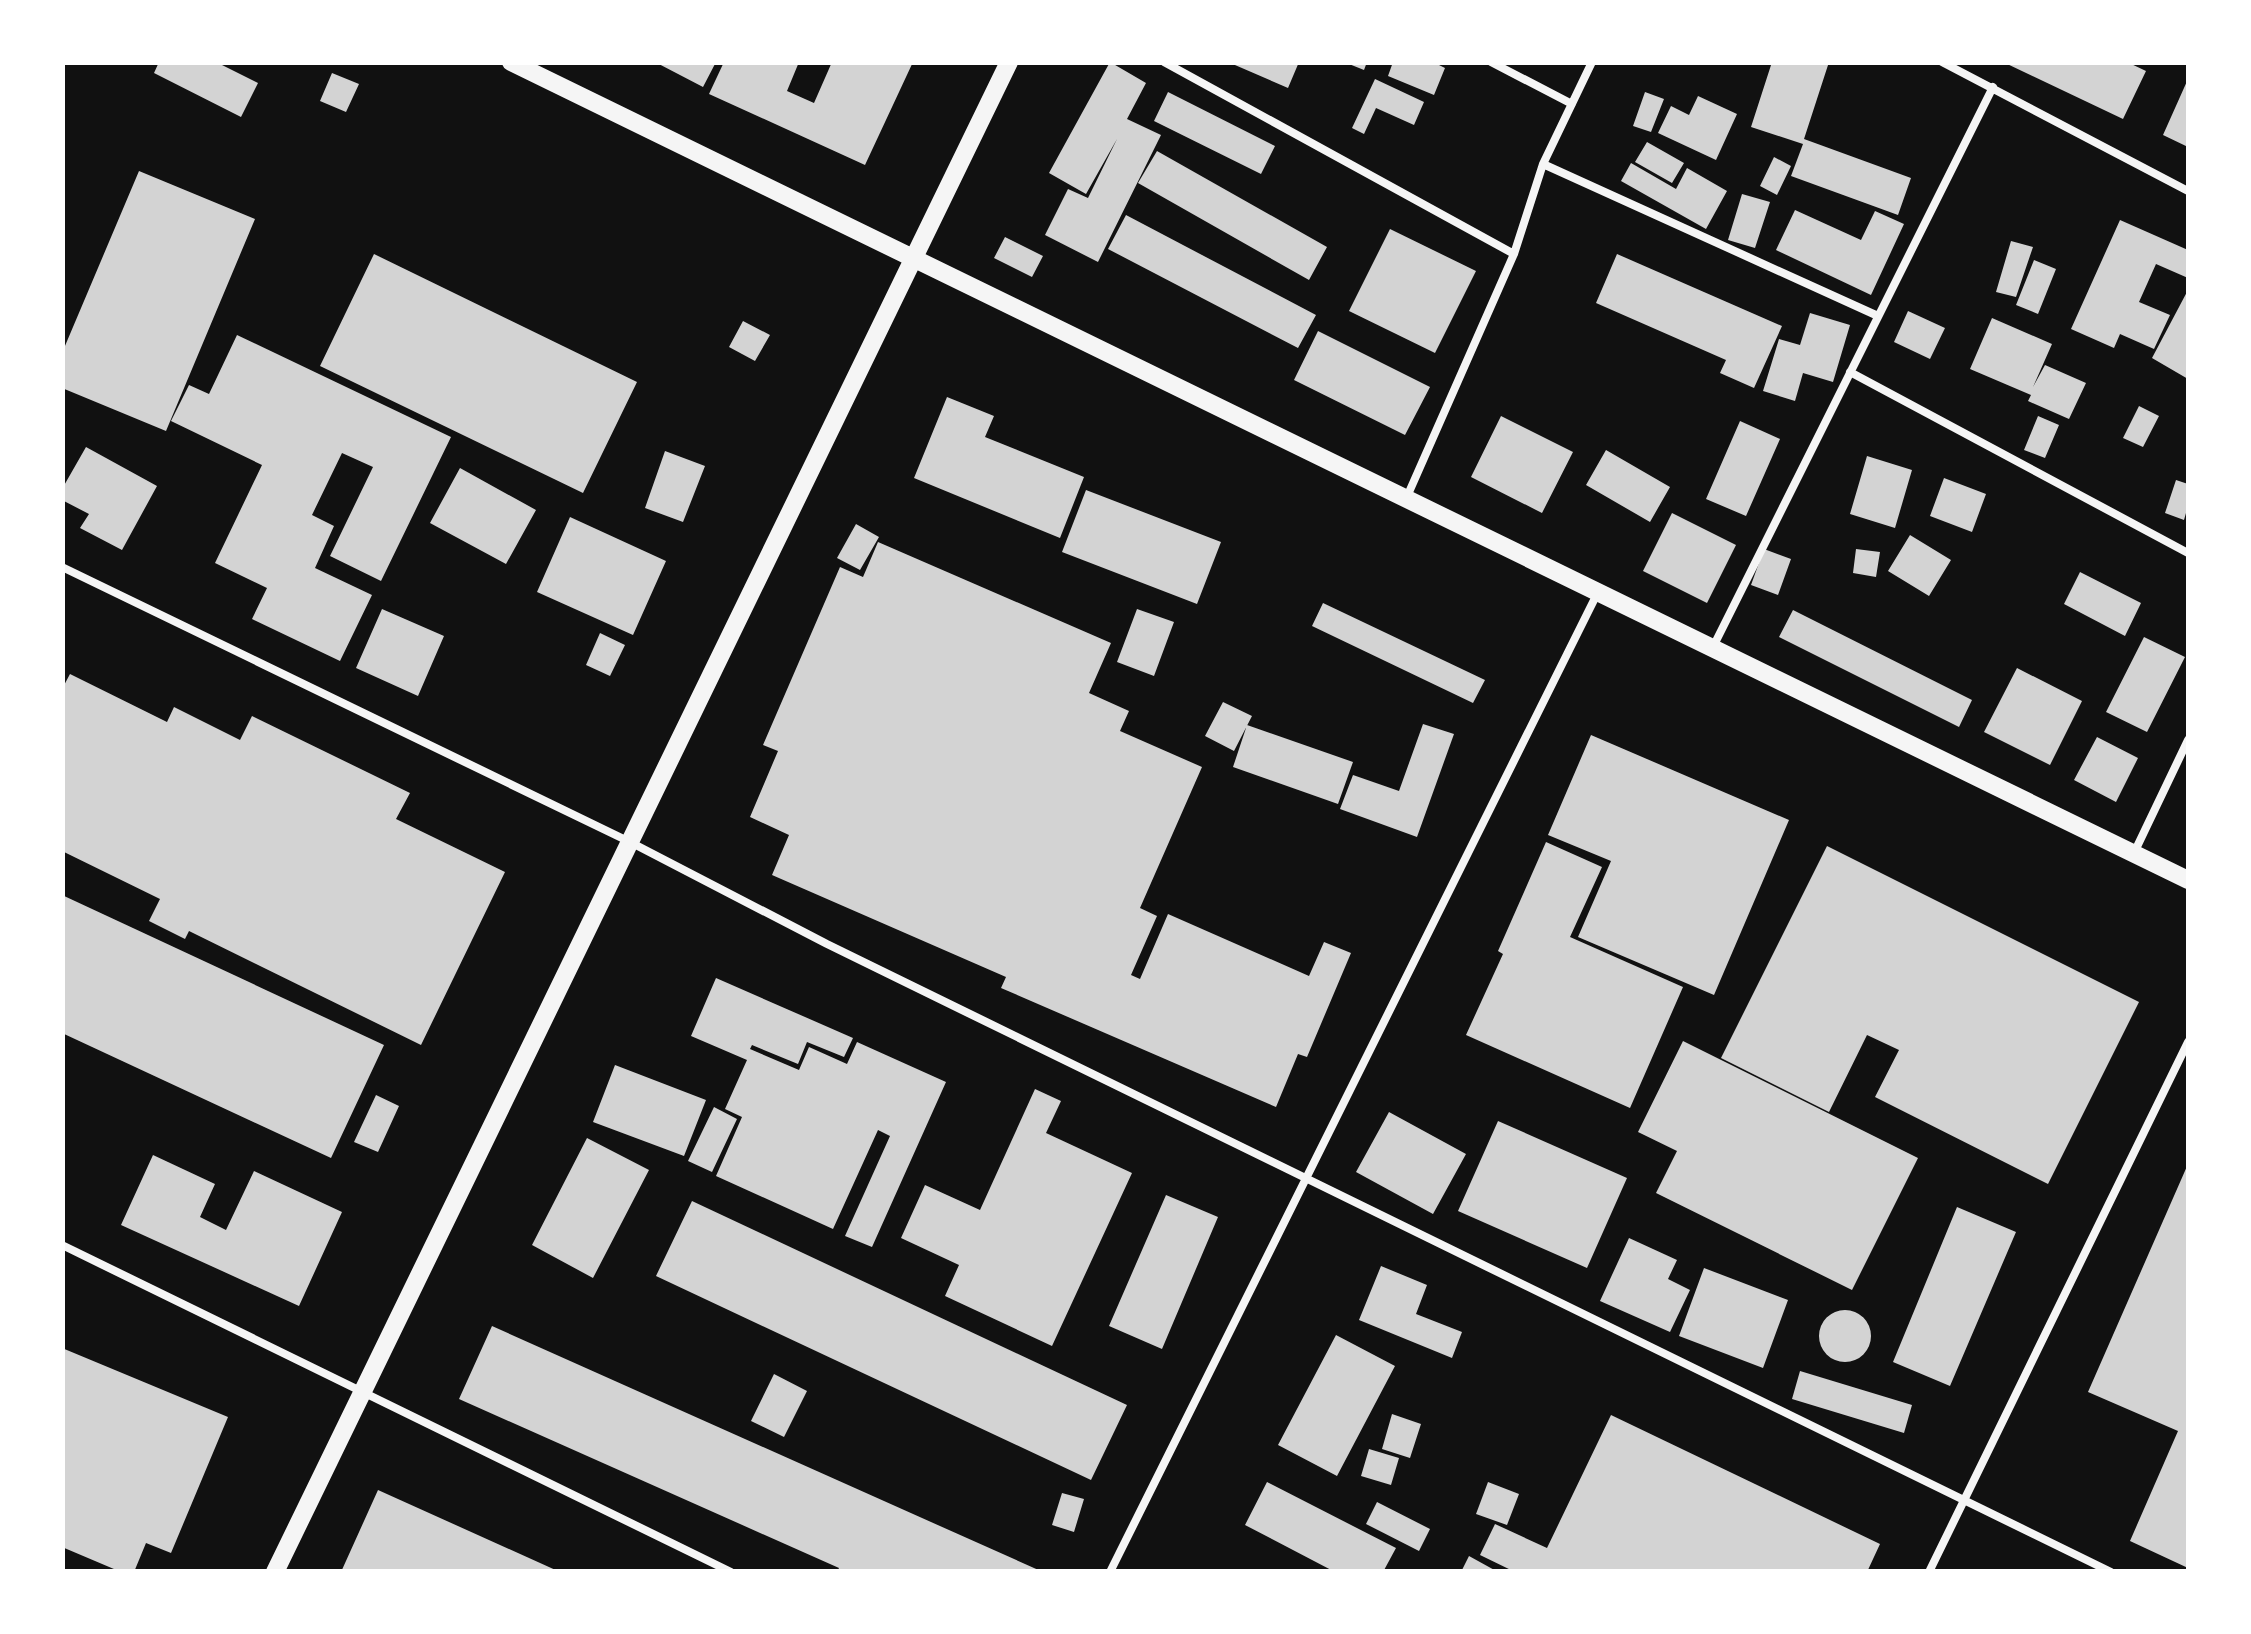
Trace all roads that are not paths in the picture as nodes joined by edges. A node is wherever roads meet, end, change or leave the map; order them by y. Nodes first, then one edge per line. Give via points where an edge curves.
1 (512, 62) edge
2 (1008, 62) edge
3 (1164, 62) edge
4 (1491, 62) edge
5 (1592, 62) edge
6 (1942, 62) edge
7 (1993, 87) junction
8 (1572, 104) junction
9 (1543, 164) junction
10 (2188, 191) edge
11 (1514, 254) junction
12 (914, 259) junction
13 (1878, 316) junction
14 (1850, 372) junction
15 (1406, 499) junction
16 (2188, 553) edge
17 (62, 567) edge
18 (1598, 592) junction
19 (1712, 648) junction
20 (2188, 740) edge
21 (630, 842) junction
22 (2134, 853) junction
23 (2188, 880) edge
24 (2188, 1042) edge
25 (1306, 1178) junction
26 (62, 1245) edge
27 (360, 1391) junction
28 (1964, 1498) junction
29 (274, 1572) edge
30 (731, 1572) edge
31 (1110, 1572) edge
32 (1928, 1572) edge
33 (2111, 1572) edge

1 - 12 street
2 - 12 street
3 - 11 lane
4 - 8 lane
5 - 8 lane
6 - 7 lane
7 - 10 lane
7 - 13 lane
8 - 9 lane
9 - 11 lane
9 - 13 lane
11 - 15 lane
12 - 15 street
12 - 21 street
13 - 14 lane
14 - 16 lane
14 - 19 lane
15 - 18 street
17 - 21 lane
18 - 19 street
18 - 25 lane
19 - 22 street
20 - 22 lane
21 - 25 lane
21 - 27 street
22 - 23 street
24 - 28 lane
25 - 28 lane
25 - 31 lane
26 - 27 lane
27 - 29 street
27 - 30 lane
28 - 32 lane
28 - 33 lane

